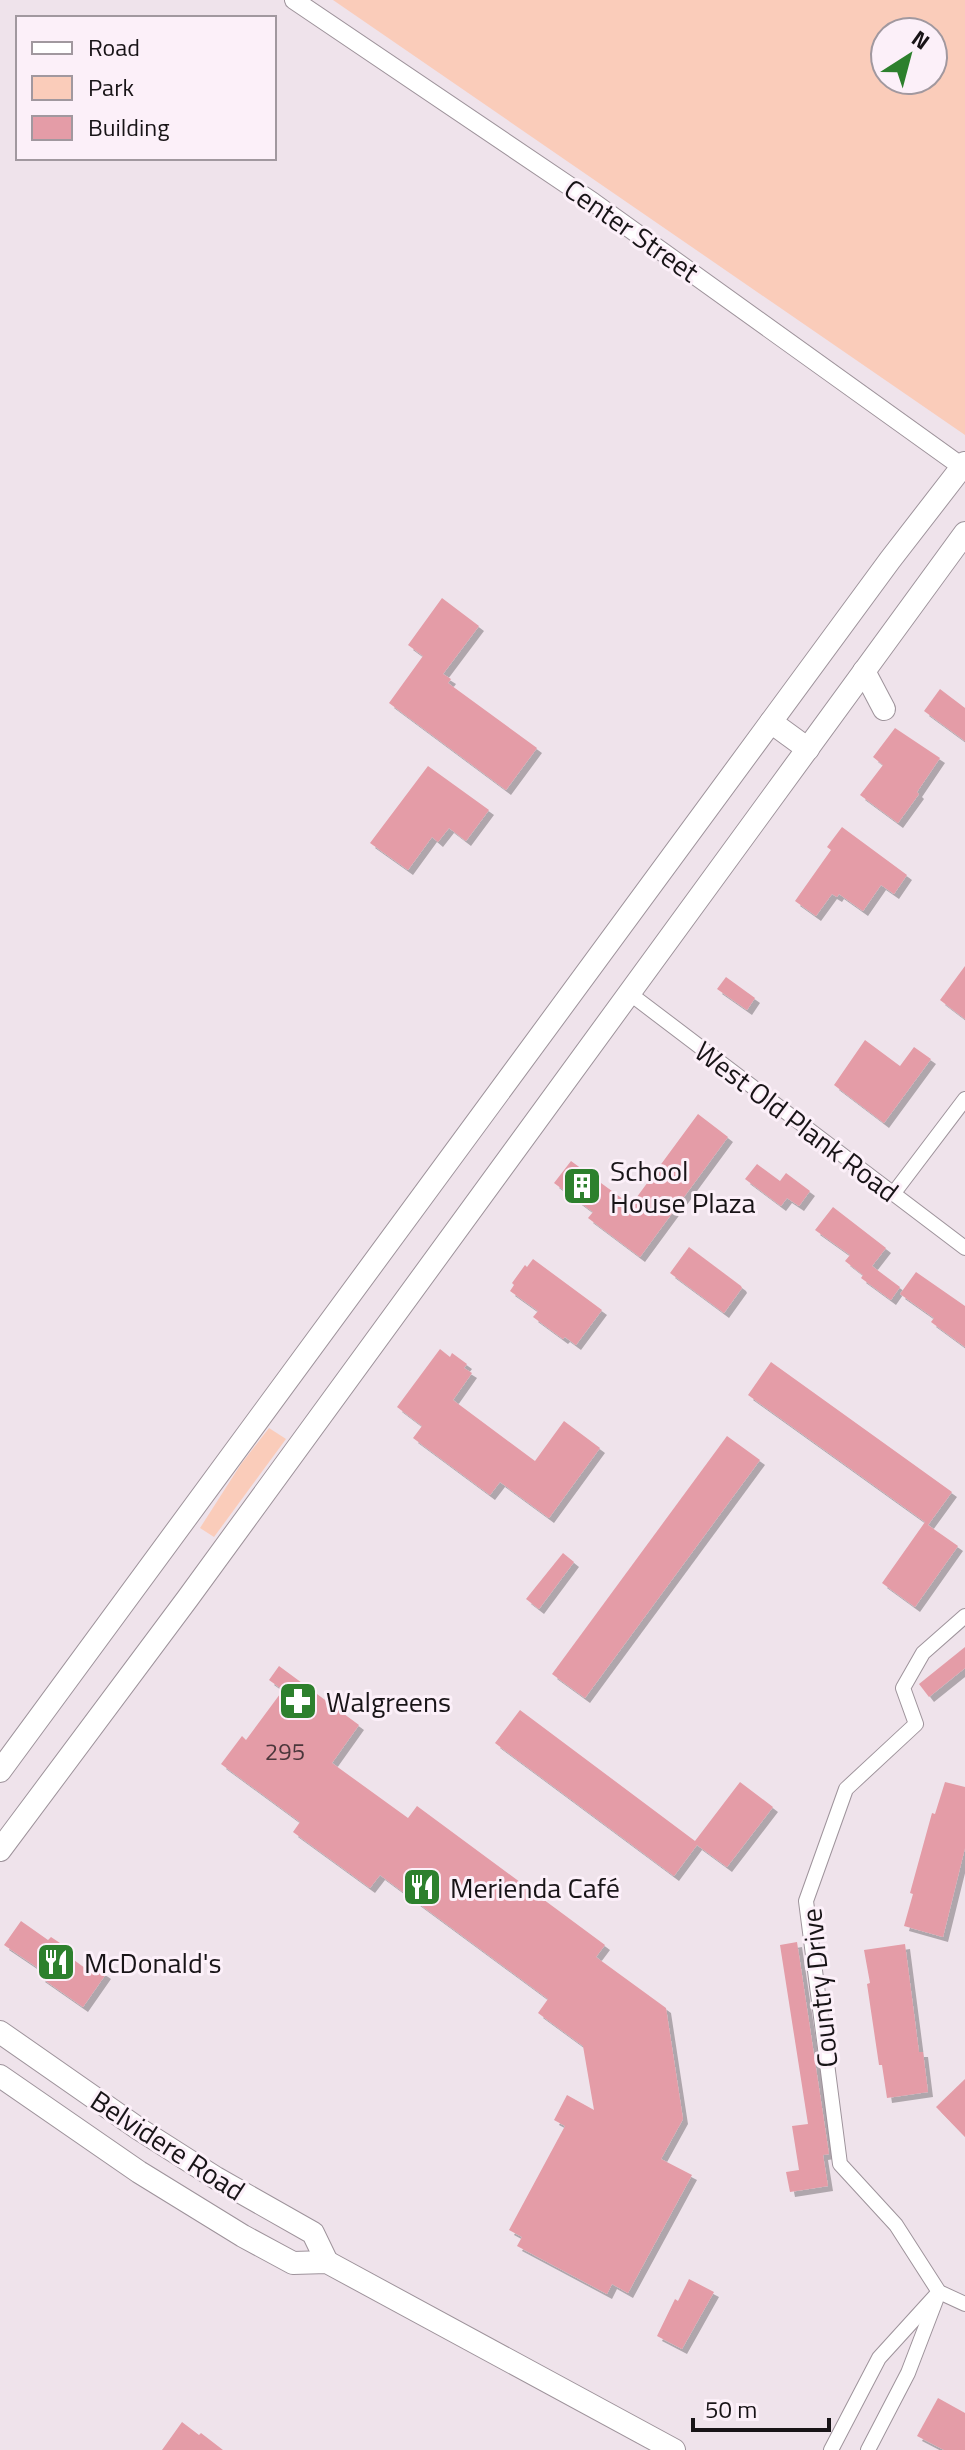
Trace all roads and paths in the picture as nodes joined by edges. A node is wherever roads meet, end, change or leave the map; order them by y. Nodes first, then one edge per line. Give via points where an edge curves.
1 (294, 0) edge
2 (964, 466) edge
3 (965, 533) edge
4 (864, 671) junction
5 (843, 701) junction
6 (771, 722) junction
7 (808, 749) junction
8 (629, 993) junction
9 (965, 1099) edge
10 (893, 1194) junction
11 (965, 1248) edge
12 (965, 1616) edge
13 (0, 1771) edge
14 (0, 1850) edge
15 (0, 2032) edge
16 (0, 2076) edge
17 (327, 2262) junction
18 (939, 2292) junction
19 (965, 2304) edge
20 (674, 2450) edge
21 (831, 2450) edge
22 (868, 2450) edge

1 - 2 street, Center Street via 593,202
2 - 6 main road
3 - 4 main road
4 - 5 main road
4 - 5 main road via 884,709
5 - 7 main road
6 - 7 main road
6 - 13 main road
7 - 8 main road
8 - 10 street, West Old Plank Road
8 - 14 main road
9 - 10 street
10 - 11 street, West Old Plank Road
12 - 18 street, Country Drive via 923,1653 903,1688 916,1724 846,1789 806,1901 840,2164 896,2225
15 - 17 main road, Belvidere Road via 139,2129 313,2233
16 - 17 main road, Belvidere Road via 105,2150 243,2236 293,2263
17 - 20 main road, Belvidere Road
18 - 19 street
18 - 21 street via 879,2358
18 - 22 street via 908,2373

